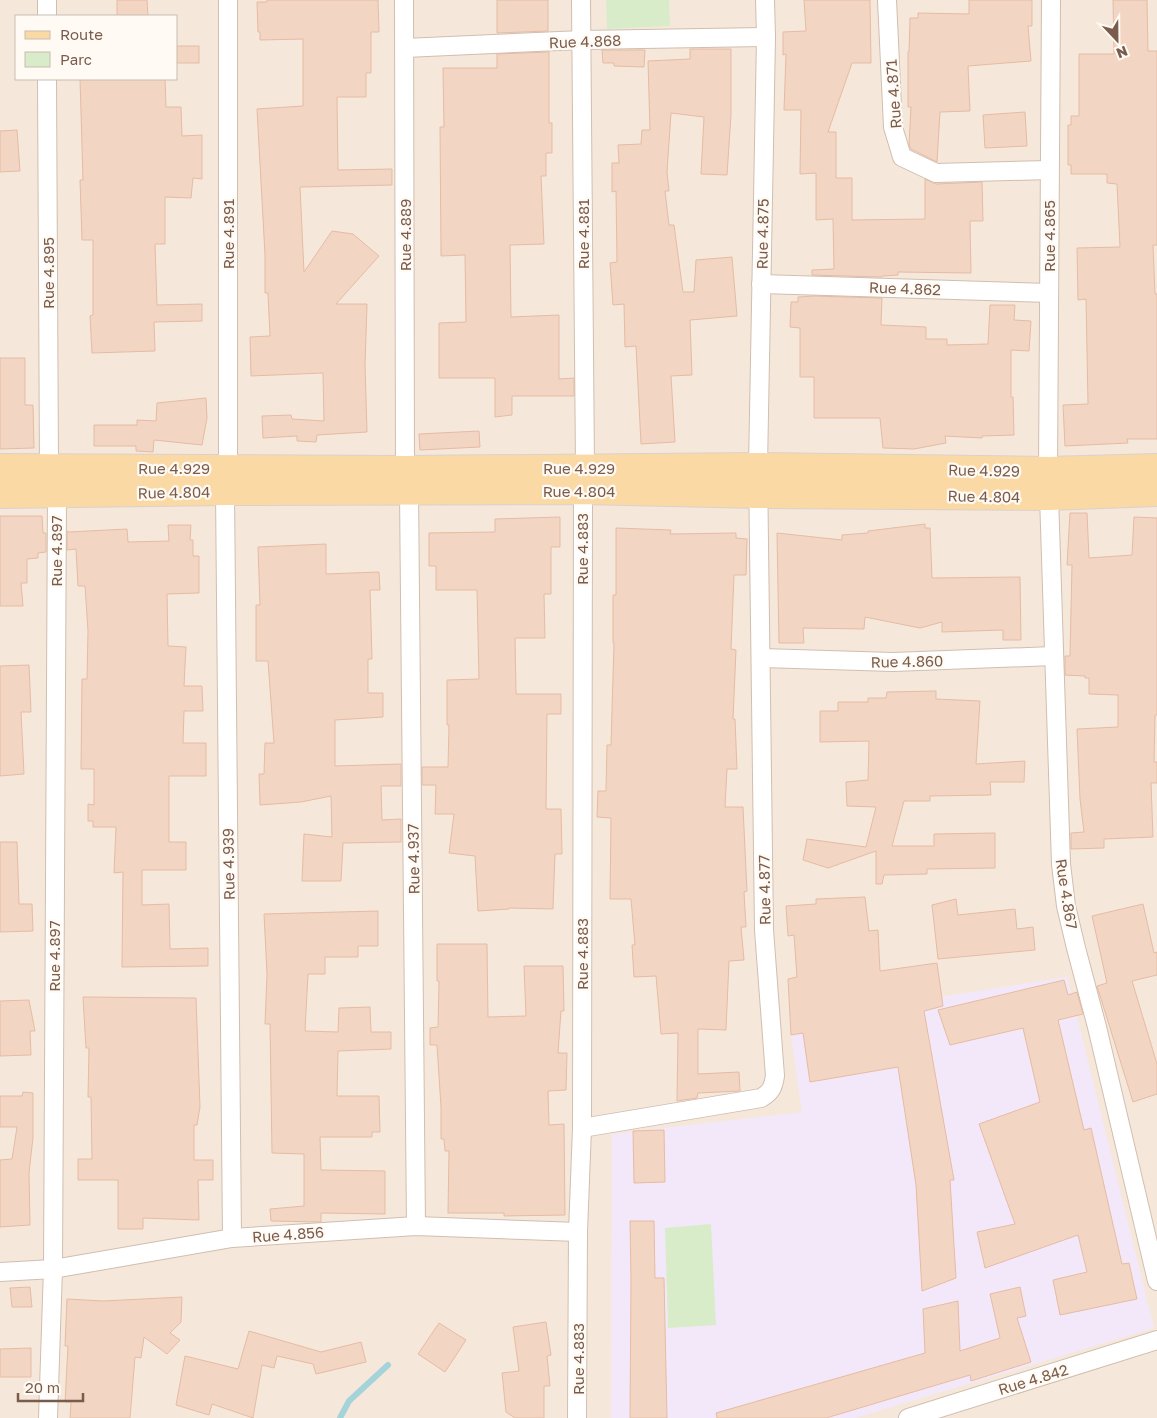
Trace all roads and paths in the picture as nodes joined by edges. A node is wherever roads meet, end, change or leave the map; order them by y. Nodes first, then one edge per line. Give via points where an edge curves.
1 (47, 0) edge
2 (228, 0) edge
3 (404, 0) edge
4 (581, 0) edge
5 (765, 0) edge
6 (887, 0) edge
7 (1051, 0) edge
8 (47, 15) edge
9 (766, 37) junction
10 (582, 40) junction
11 (405, 48) junction
12 (47, 80) edge
13 (1050, 170) junction
14 (762, 284) junction
15 (1049, 293) junction
16 (758, 467) junction
17 (0, 468) edge
18 (49, 468) junction
19 (1157, 468) edge
20 (226, 479) junction
21 (584, 479) junction
22 (407, 480) junction
23 (1049, 484) junction
24 (1157, 492) edge
25 (0, 494) edge
26 (56, 494) junction
27 (758, 494) junction
28 (1053, 656) junction
29 (761, 658) junction
30 (582, 1128) junction
31 (416, 1226) junction
32 (578, 1232) junction
33 (232, 1238) junction
34 (53, 1269) junction
35 (0, 1272) edge
36 (1157, 1281) edge
37 (1157, 1340) edge
38 (48, 1418) edge
39 (577, 1418) edge
40 (908, 1418) edge

1 - 8 street
2 - 20 street, Rue 4.891
3 - 11 street, Rue 4.889
4 - 10 street, Rue 4.881
5 - 9 street, Rue 4.875
6 - 13 street, Rue 4.871 via 893,127 902,157 936,173
7 - 13 street, Rue 4.865
9 - 10 street, Rue 4.868
9 - 14 street, Rue 4.875
10 - 11 street, Rue 4.868
10 - 21 street, Rue 4.881
11 - 22 street, Rue 4.889
12 - 18 street, Rue 4.895
13 - 15 street, Rue 4.865
14 - 15 street, Rue 4.862
14 - 16 street, Rue 4.875
15 - 23 street, Rue 4.865
16 - 21 main road, Rue 4.929
16 - 23 main road, Rue 4.929
16 - 27 street, Rue 4.875
17 - 18 main road, Rue 4.929
18 - 20 main road, Rue 4.929
19 - 23 main road, Rue 4.929
20 - 22 main road, Rue 4.804
20 - 26 main road, Rue 4.804
20 - 33 street, Rue 4.939
21 - 22 main road, Rue 4.804
21 - 27 main road, Rue 4.804
21 - 30 street, Rue 4.883
22 - 31 street, Rue 4.937
23 - 24 main road, Rue 4.804
23 - 27 main road, Rue 4.804
23 - 28 street, Rue 4.867
25 - 26 main road, Rue 4.804
26 - 34 street, Rue 4.897
27 - 29 street, Rue 4.877
28 - 29 street, Rue 4.860 via 893,662
28 - 36 street, Rue 4.867 via 1061,864 1066,906 1098,1027
29 - 30 street, Rue 4.877 via 764,930 775,1076 773,1086 770,1093 761,1098
30 - 32 street, Rue 4.883
31 - 32 street, Rue 4.856
31 - 33 street, Rue 4.856
32 - 39 street, Rue 4.883
33 - 34 street, Rue 4.856
34 - 35 street, Rue 4.856
34 - 38 street, Rue 4.897
37 - 40 street, Rue 4.842

